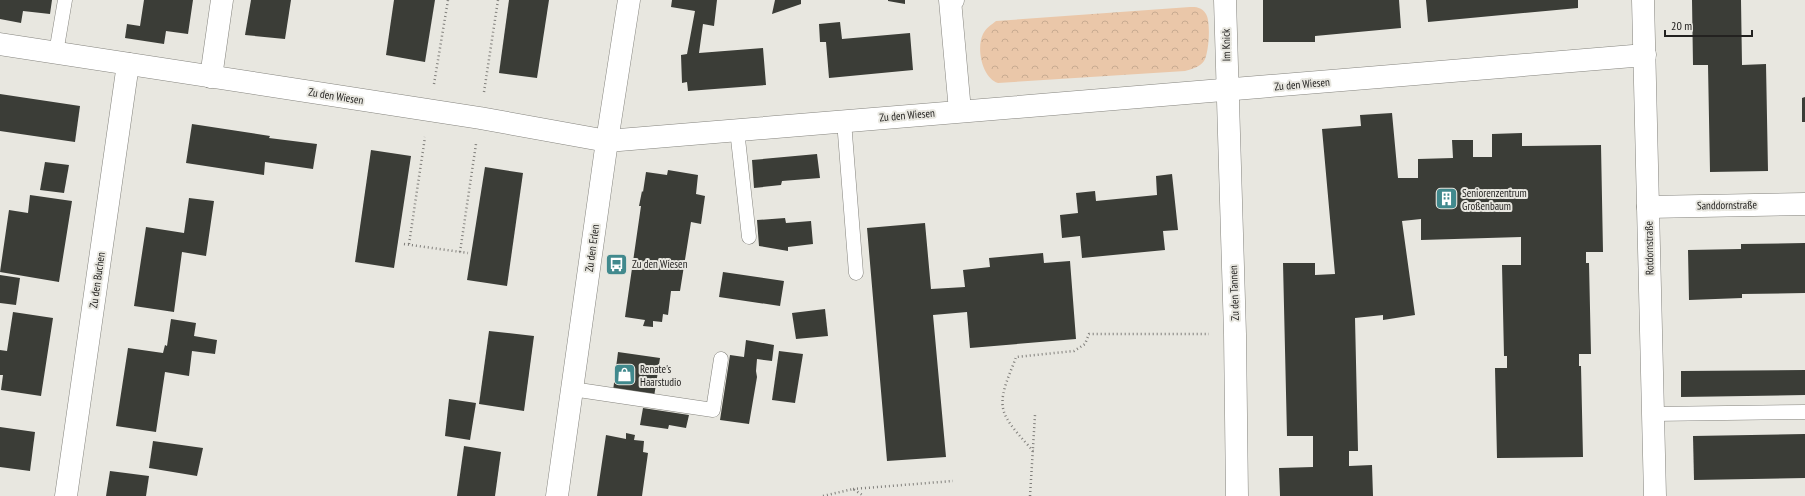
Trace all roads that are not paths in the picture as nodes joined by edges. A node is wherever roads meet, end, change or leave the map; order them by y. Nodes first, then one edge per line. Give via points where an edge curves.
1 (65, 0) edge
2 (222, 0) edge
3 (629, 0) edge
4 (953, 0) edge
5 (1225, 0) edge
6 (1643, 0) edge
7 (0, 44) edge
8 (56, 53) junction
9 (1645, 55) junction
10 (128, 64) junction
11 (211, 77) junction
12 (1228, 90) junction
13 (960, 111) junction
14 (844, 121) junction
15 (737, 130) junction
16 (607, 141) junction
17 (1805, 204) edge
18 (1648, 207) junction
19 (749, 237) dead end
20 (856, 273) dead end
21 (721, 359) dead end
22 (572, 389) junction
23 (1805, 412) edge
24 (1653, 414) junction
25 (66, 496) edge
26 (557, 496) edge
27 (1237, 496) edge
28 (1655, 496) edge

1 - 8 lane
2 - 11 street
3 - 16 street, Zu den Erlen
4 - 13 street via 950,0
5 - 12 street, Im Knick
6 - 9 street, Rotdornstraße
7 - 8 street, Zu den Wiesen
8 - 10 street, Zu den Wiesen
9 - 12 street, Zu den Wiesen
9 - 18 street, Rotdornstraße
10 - 11 street, Zu den Wiesen
10 - 25 street, Zu den Buchen
11 - 16 street, Zu den Wiesen via 429,110
12 - 13 street, Zu den Wiesen
12 - 27 street, Zu den Tannen
13 - 14 street, Zu den Wiesen
14 - 15 street, Zu den Wiesen
14 - 20 lane
15 - 16 street, Zu den Wiesen
15 - 19 lane
16 - 22 street, Zu den Erlen
17 - 18 street, Sanddornstraße
18 - 24 street, Rotdornstraße
21 - 22 lane via 713,410
22 - 26 street, Zu den Erlen
23 - 24 lane
24 - 28 street, Rotdornstraße

